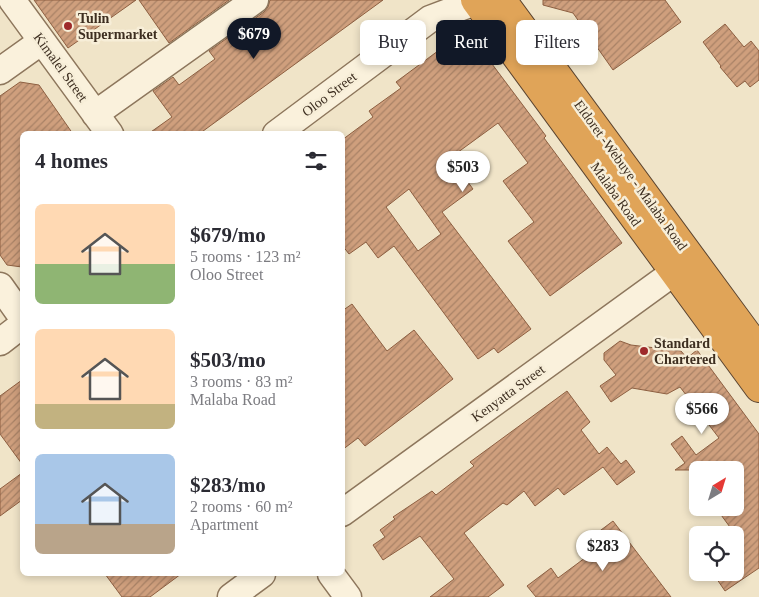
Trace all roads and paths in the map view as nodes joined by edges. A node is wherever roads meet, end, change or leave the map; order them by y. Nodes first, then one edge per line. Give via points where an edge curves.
1 (12, 0) edge
2 (255, 0) edge
3 (484, 1) edge
4 (437, 10) edge
5 (42, 40) junction
6 (0, 72) edge
7 (103, 124) edge
8 (280, 131) edge
9 (673, 272) junction
10 (0, 286) edge
11 (20, 314) edge
12 (20, 327) edge
13 (0, 342) edge
14 (759, 350) edge
15 (759, 388) edge
16 (345, 512) edge
17 (259, 576) edge
18 (332, 576) edge
19 (231, 597) edge
20 (348, 597) edge

1 - 5 street, Kimalel Street
2 - 7 street
3 - 4 street, Oloo Street
3 - 9 highway, Malaba Road
3 - 14 highway, Eldoret -Webuye - Malaba Road
4 - 8 street, Oloo Street
5 - 6 street
5 - 7 street, Kimalel Street
9 - 15 highway, Malaba Road
9 - 16 street, Kenyatta Street
10 - 11 street
12 - 13 street
17 - 19 street
18 - 20 street

